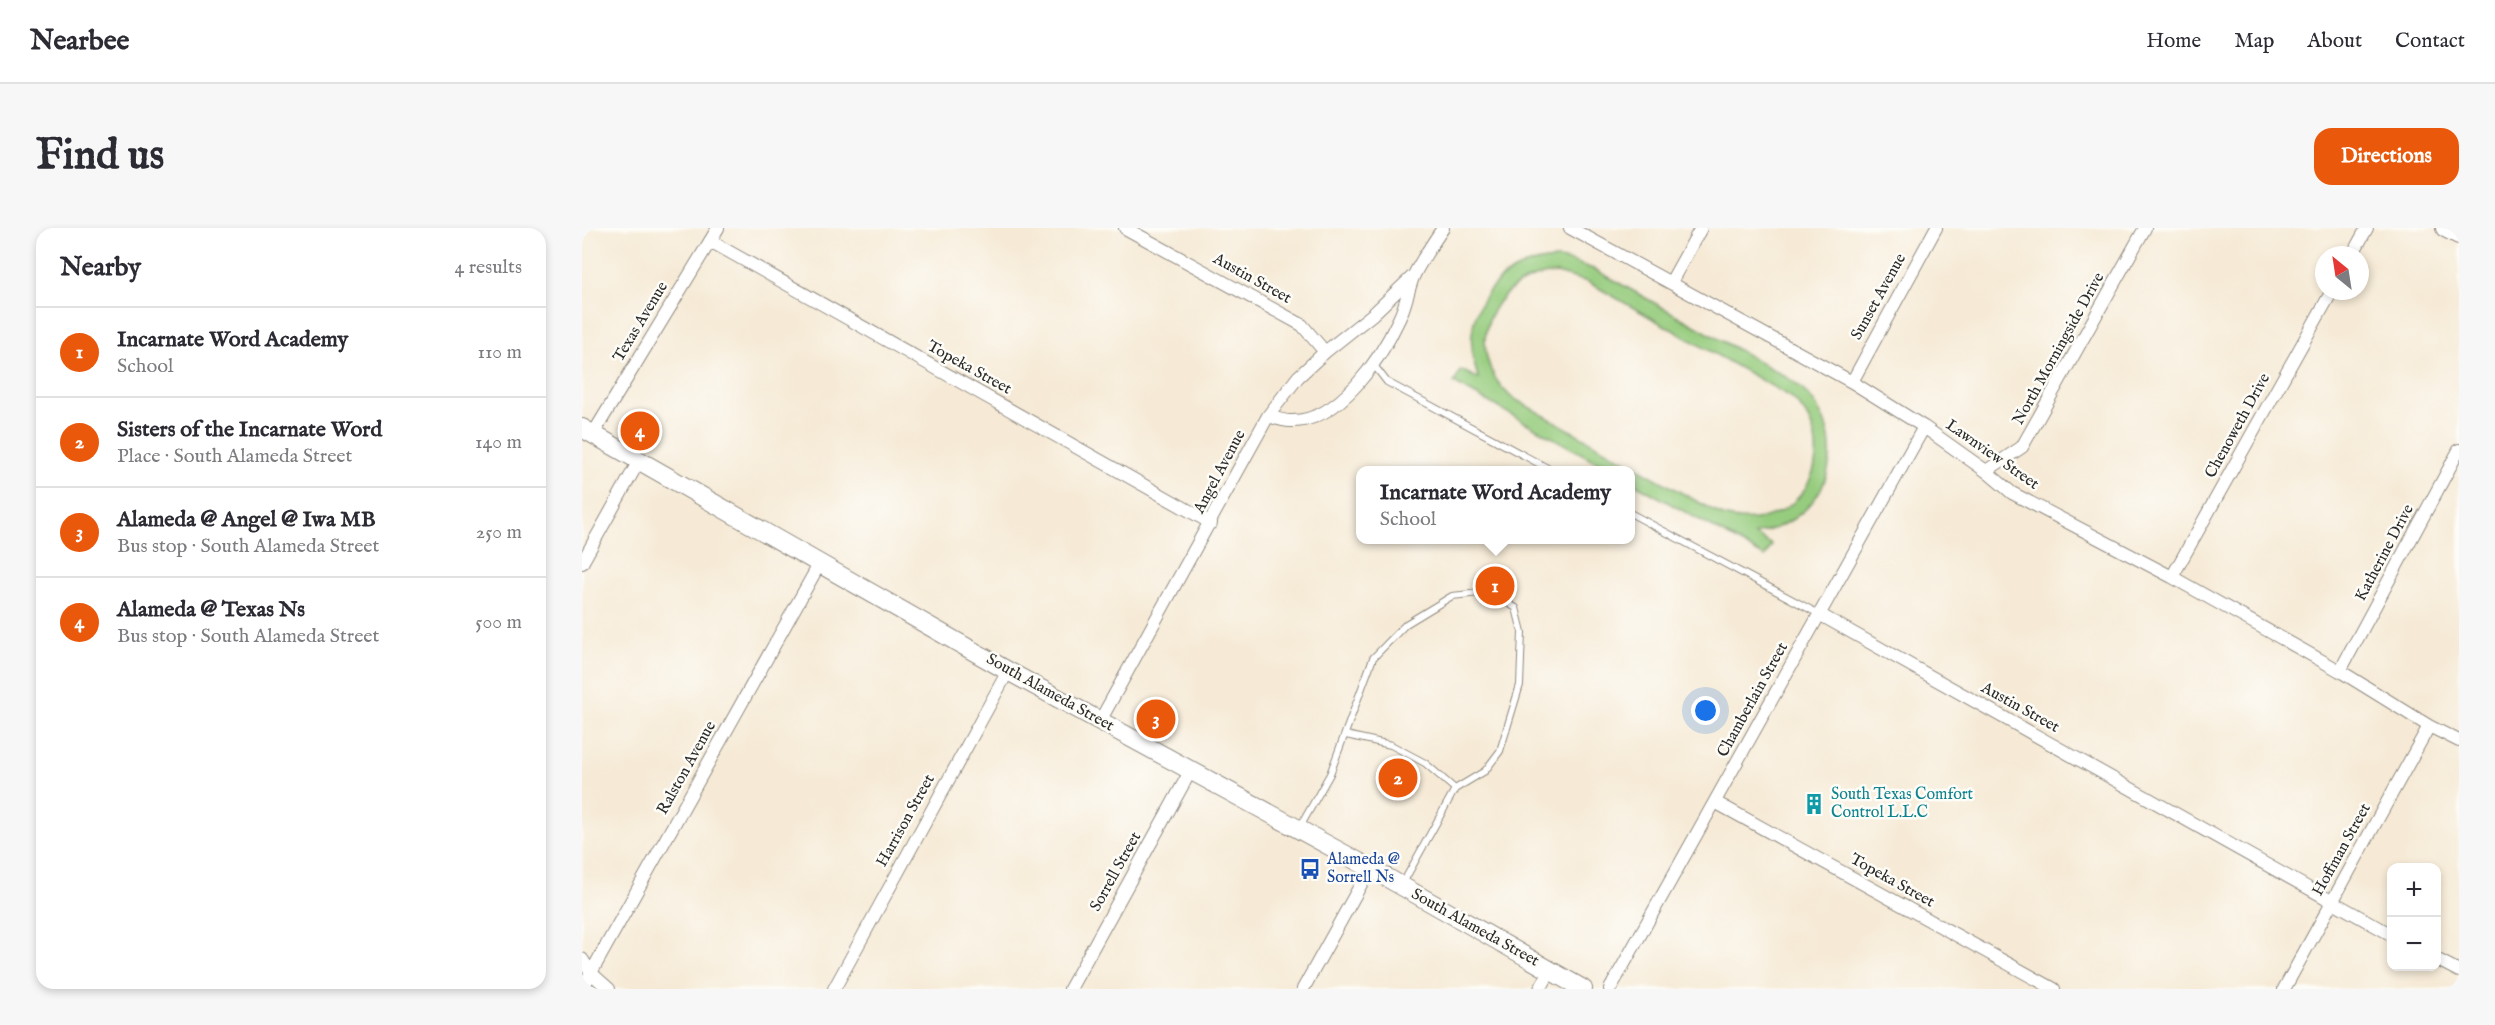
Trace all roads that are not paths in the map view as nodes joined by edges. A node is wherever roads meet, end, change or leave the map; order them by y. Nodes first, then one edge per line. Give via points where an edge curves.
1 (717, 228) edge
2 (1125, 228) edge
3 (1443, 228) edge
4 (1570, 228) edge
5 (1701, 228) edge
6 (1936, 228) edge
7 (2145, 228) edge
8 (2367, 228) edge
9 (2445, 228) edge
10 (2459, 235) edge
11 (710, 241) junction
12 (2357, 246) edge
13 (1414, 275) junction
14 (1671, 282) junction
15 (2327, 300) edge
16 (1325, 352) junction
17 (1373, 363) junction
18 (1852, 382) junction
19 (1268, 416) junction
20 (1924, 427) junction
21 (587, 431) edge
22 (2459, 450) edge
23 (640, 459) junction
24 (1542, 466) edge
25 (1986, 471) junction
26 (1635, 516) edge
27 (1211, 523) junction
28 (820, 562) junction
29 (582, 563) edge
30 (2172, 577) junction
31 (1819, 614) junction
32 (1008, 671) junction
33 (2340, 671) junction
34 (1100, 720) junction
35 (2429, 726) junction
36 (1346, 735) junction
37 (2459, 741) edge
38 (1191, 770) junction
39 (1455, 789) junction
40 (1714, 802) junction
41 (1299, 829) junction
42 (1370, 868) junction
43 (1402, 886) junction
44 (2332, 903) junction
45 (2387, 932) edge
46 (582, 959) edge
47 (2441, 962) edge
48 (1551, 970) junction
49 (2459, 971) edge
50 (591, 973) junction
51 (582, 989) edge
52 (609, 989) edge
53 (834, 989) edge
54 (1070, 989) edge
55 (1303, 989) edge
56 (1540, 989) edge
57 (1583, 989) edge
58 (1610, 989) edge
59 (2054, 989) edge
60 (2284, 989) edge

1 - 11 street, Texas Avenue
2 - 16 street, Austin Street via 1302,325
3 - 13 street
4 - 14 street, Lawnview Street
5 - 14 street
6 - 18 street, Sunset Avenue
7 - 25 street, North Morningside Drive via 2022,447
8 - 12 street
9 - 10 main road
11 - 21 street, Texas Avenue
11 - 27 street, Topeka Street
13 - 16 street, Angel Avenue
13 - 17 street via 1399,319
14 - 18 street, Lawnview Street
15 - 30 street, Chenoweth Drive
16 - 19 street, Angel Avenue via 1298,377
17 - 19 street via 1333,408 1290,421
17 - 24 lane via 1387,382
18 - 20 street, Lawnview Street
19 - 27 street, Angel Avenue
20 - 25 street, Lawnview Street
20 - 31 street, Chamberlain Street
21 - 23 main road, South Alameda Street
22 - 33 street, Katherine Drive
23 - 28 main road, South Alameda Street
23 - 29 street
25 - 30 street, Lawnview Street via 2012,493
26 - 31 lane, Austin Street
27 - 34 street, Angel Avenue
28 - 32 main road, South Alameda Street
28 - 50 street, Ralston Avenue
30 - 33 street, Lawnview Street
31 - 40 street, Chamberlain Street
31 - 44 street, Austin Street
32 - 34 main road, South Alameda Street
32 - 53 street, Harrison Street
33 - 35 street, Lawnview Street
34 - 38 main road, South Alameda Street
35 - 37 street, Lawnview Street
35 - 44 street, Hoffman Street
36 - 39 lane via 1391,745 1425,763
36 - 39 lane via 1373,658 1406,624 1452,597 1489,592 1516,608 1522,632 1520,686 1500,751 1485,771
36 - 41 lane via 1330,774
38 - 41 main road, South Alameda Street
38 - 54 street, Sorrell Street
39 - 43 lane
40 - 58 street, Chamberlain Street
40 - 59 street, Topeka Street
41 - 42 main road, South Alameda Street
42 - 43 main road, South Alameda Street
42 - 55 street
43 - 48 main road, South Alameda Street
44 - 45 street, Austin Street
44 - 60 street, Hoffman Street
46 - 50 street
47 - 49 street
48 - 56 street
48 - 57 main road, South Alameda Street
50 - 51 street, Ralston Avenue
50 - 52 street

